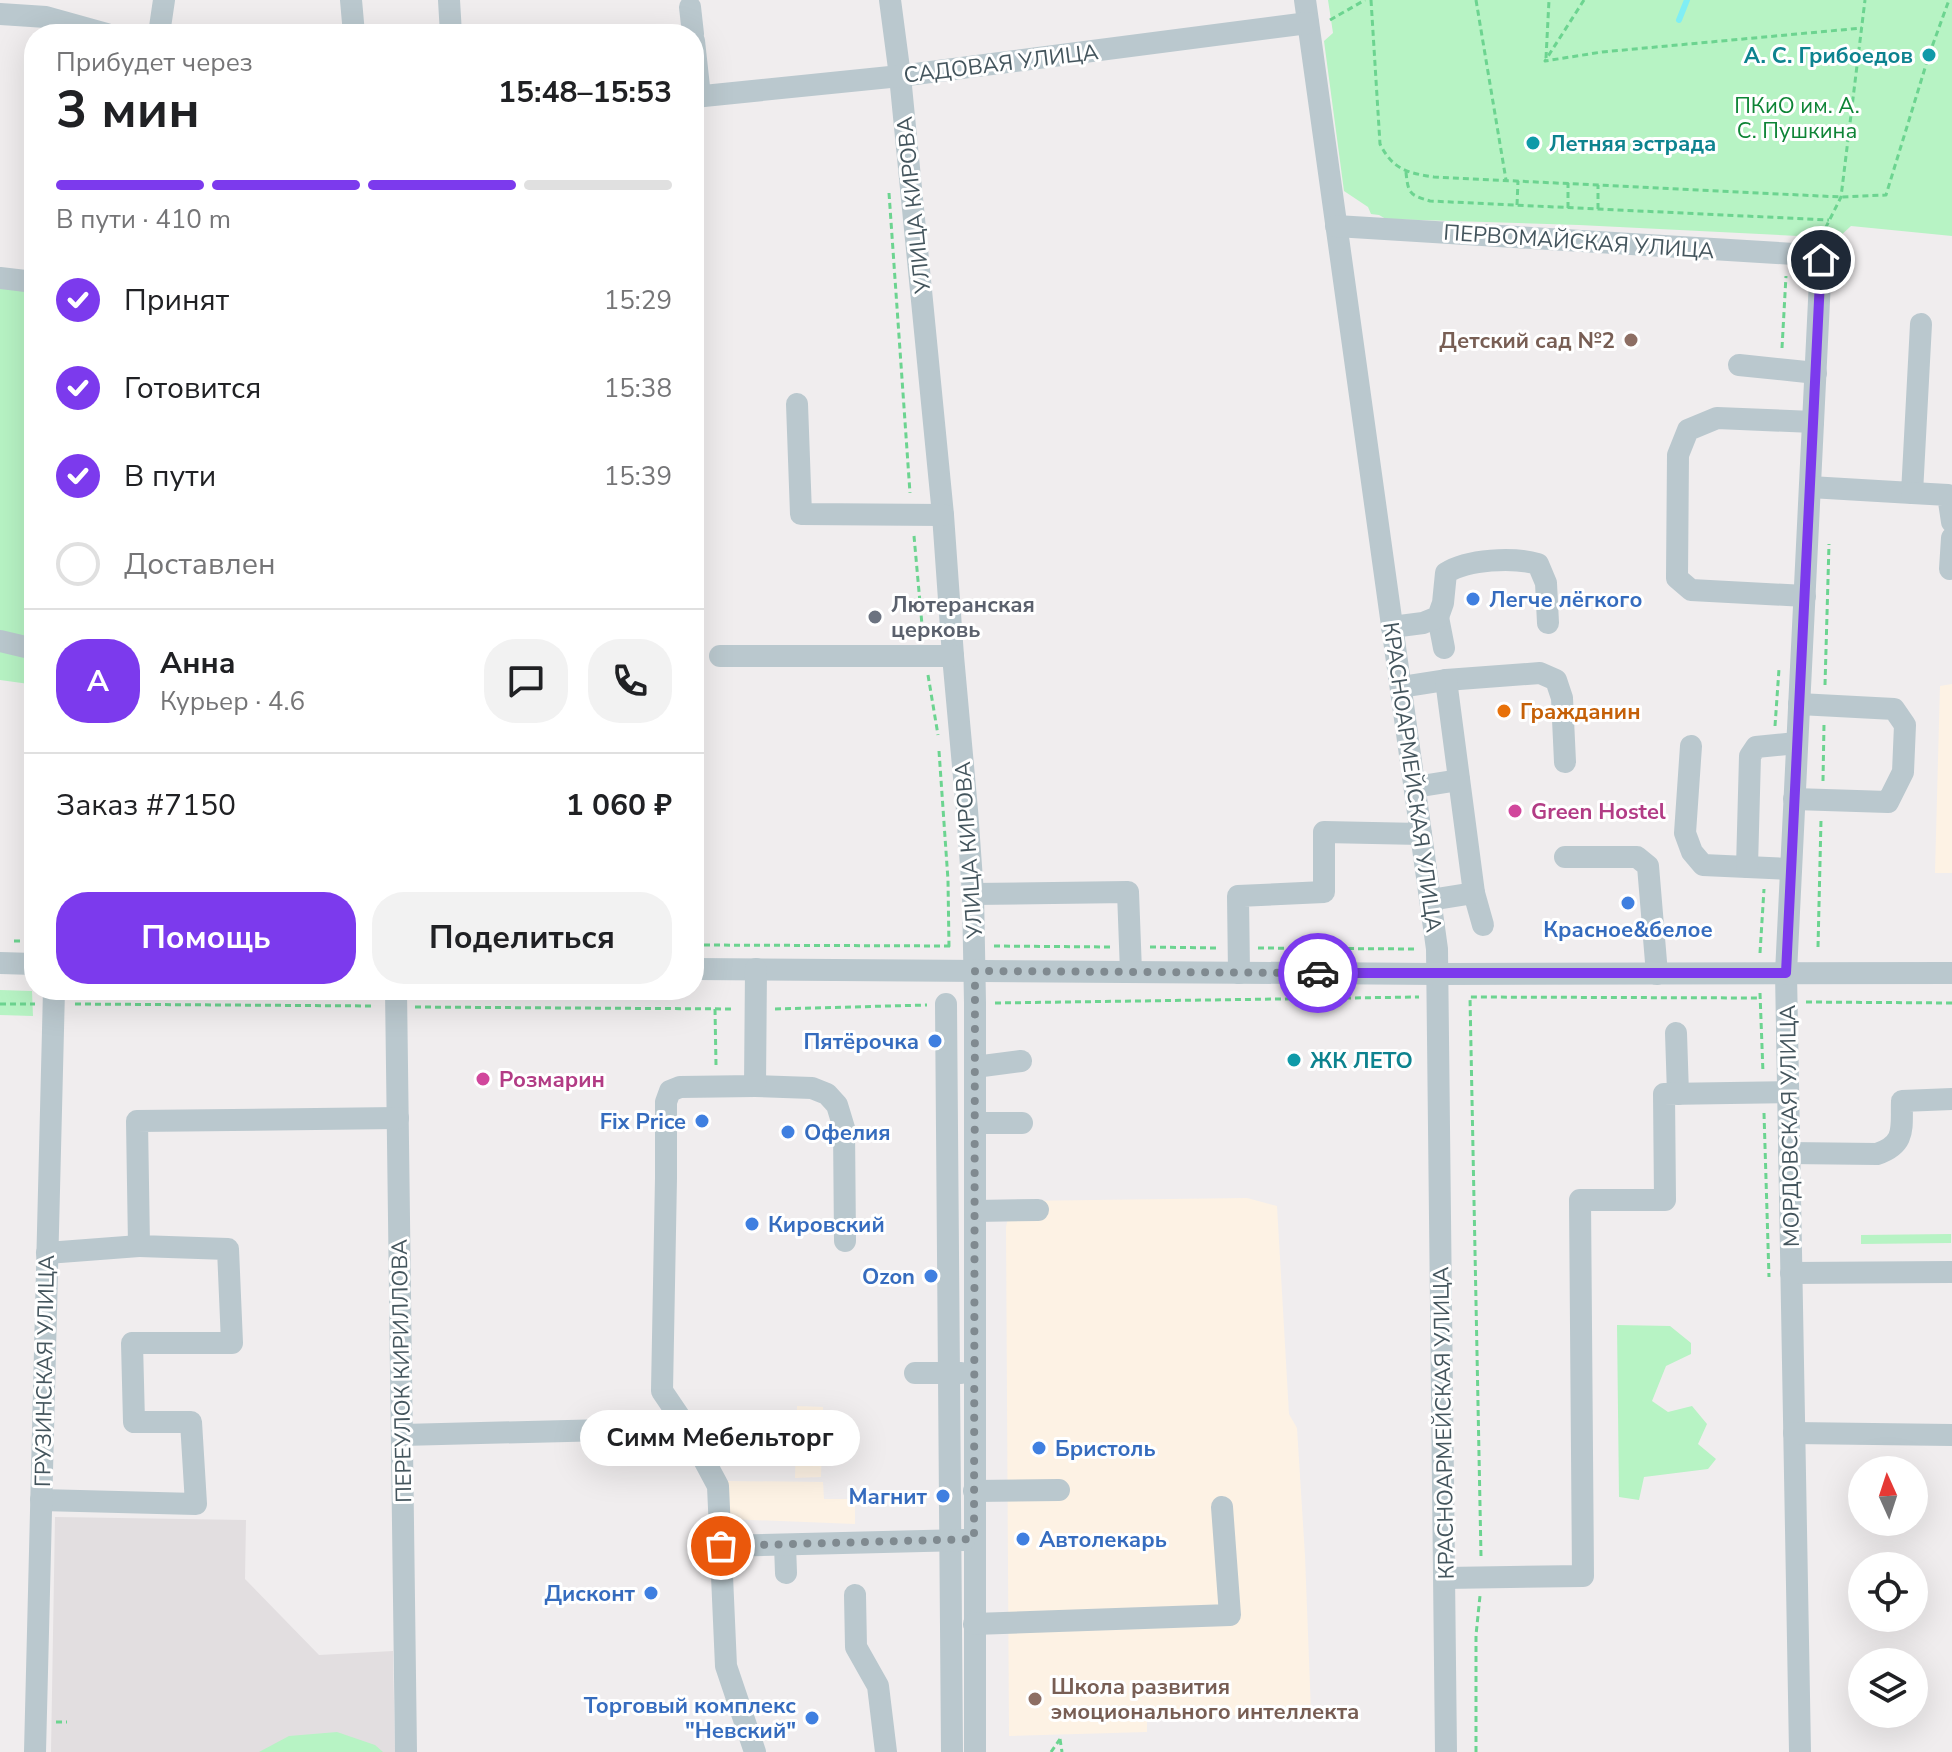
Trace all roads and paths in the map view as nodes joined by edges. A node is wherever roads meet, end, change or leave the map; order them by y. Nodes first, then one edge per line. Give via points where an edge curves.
1 (164, 0) edge
2 (351, 0) edge
3 (449, 0) edge
4 (890, 0) edge
5 (1305, 0) edge
6 (1365, 0) edge
7 (1371, 0) edge
8 (1476, 0) edge
9 (1549, 0) edge
10 (1584, 0) edge
11 (1865, 0) edge
12 (1949, 0) edge
13 (690, 7) dead end
14 (0, 14) edge
15 (1318, 22) junction
16 (71, 24) edge
17 (160, 24) edge
18 (353, 24) edge
19 (450, 24) edge
20 (692, 24) edge
21 (1862, 28) junction
22 (1545, 61) junction
23 (900, 76) junction
24 (704, 95) edge
25 (1406, 172) junction
26 (1506, 180) junction
27 (1518, 181) junction
28 (1568, 183) junction
29 (1598, 185) junction
30 (1841, 197) junction
31 (1517, 205) junction
32 (1568, 208) junction
33 (1598, 209) junction
34 (1829, 220) junction
35 (1336, 226) junction
36 (1825, 252) junction
37 (1786, 264) dead end
38 (0, 278) edge
39 (24, 281) edge
40 (1921, 324) dead end
41 (1739, 365) dead end
42 (1781, 369) junction
43 (1816, 373) junction
44 (797, 404) dead end
45 (1813, 422) junction
46 (1810, 487) junction
47 (1912, 493) junction
48 (943, 515) junction
49 (1952, 522) edge
50 (1830, 535) dead end
51 (1952, 538) edge
52 (1950, 569) dead end
53 (1805, 596) junction
54 (1438, 617) junction
55 (1548, 623) dead end
56 (1392, 627) junction
57 (0, 641) edge
58 (24, 647) edge
59 (1444, 648) dead end
60 (720, 656) dead end
61 (953, 656) junction
62 (1779, 669) dead end
63 (1446, 680) junction
64 (1401, 687) junction
65 (1799, 704) junction
66 (1825, 705) junction
67 (1797, 743) junction
68 (1774, 744) junction
69 (1691, 746) dead end
70 (1565, 762) dead end
71 (1459, 780) junction
72 (1415, 787) junction
73 (1794, 799) junction
74 (1822, 800) junction
75 (1421, 834) junction
76 (1565, 857) dead end
77 (1756, 868) junction
78 (1791, 869) junction
79 (1474, 893) junction
80 (973, 894) junction
81 (1430, 900) junction
82 (1483, 925) dead end
83 (11, 941) dead end
84 (24, 941) edge
85 (704, 945) edge
86 (974, 946) junction
87 (1130, 947) junction
88 (1818, 947) dead end
89 (1239, 948) junction
90 (1437, 949) junction
91 (0, 963) edge
92 (24, 964) edge
93 (704, 969) edge
94 (756, 969) junction
95 (975, 971) junction
96 (1131, 972) junction
97 (1239, 973) junction
98 (1760, 973) junction
99 (1786, 973) junction
100 (1952, 973) edge
101 (1657, 974) junction
102 (1438, 986) junction
103 (1760, 998) dead end
104 (30, 1000) edge
105 (53, 1000) edge
106 (396, 1000) edge
107 (454, 1000) edge
108 (975, 1003) junction
109 (0, 1004) edge
110 (946, 1004) joint
111 (715, 1009) junction
112 (756, 1009) junction
113 (1676, 1033) dead end
114 (1021, 1061) dead end
115 (975, 1067) junction
116 (716, 1086) junction
117 (755, 1086) junction
118 (1788, 1092) junction
119 (1678, 1094) junction
120 (1952, 1099) edge
121 (398, 1118) junction
122 (975, 1123) junction
123 (1022, 1123) dead end
124 (1789, 1153) junction
125 (1038, 1210) dead end
126 (975, 1211) junction
127 (845, 1241) dead end
128 (139, 1246) junction
129 (47, 1253) junction
130 (1952, 1272) edge
131 (1791, 1273) junction
132 (915, 1373) dead end
133 (975, 1373) junction
134 (687, 1428) junction
135 (1794, 1433) junction
136 (402, 1435) junction
137 (1952, 1435) edge
138 (1059, 1490) dead end
139 (974, 1491) junction
140 (41, 1500) junction
141 (1222, 1507) dead end
142 (974, 1539) junction
143 (950, 1540) junction
144 (785, 1545) junction
145 (721, 1546) junction
146 (786, 1573) dead end
147 (1445, 1578) junction
148 (855, 1595) dead end
149 (974, 1624) junction
150 (57, 1722) dead end
151 (67, 1722) dead end
152 (35, 1752) edge
153 (406, 1752) edge
154 (755, 1752) edge
155 (886, 1752) edge
156 (952, 1752) edge
157 (975, 1752) edge
158 (1051, 1752) edge
159 (1062, 1752) edge
160 (1446, 1752) edge
161 (1800, 1752) edge

1 - 17 street
2 - 18 street
3 - 19 street
4 - 23 street, УЛИЦА КИРОВА
5 - 15 street, КРАСНОАРМЕЙСКАЯ УЛИЦА
6 - 15 path
7 - 25 path via 1380,144
8 - 26 path
9 - 22 path
10 - 22 path
11 - 21 path
12 - 30 path via 1886,195
13 - 20 street
14 - 16 street
15 - 23 street, САДОВАЯ УЛИЦА
15 - 35 street, КРАСНОАРМЕЙСКАЯ УЛИЦА
21 - 22 path
21 - 30 path
23 - 24 street, САДОВАЯ УЛИЦА
23 - 48 street, УЛИЦА КИРОВА
25 - 26 path
25 - 31 path via 1413,195 1430,201
26 - 27 path
27 - 28 path
27 - 31 path
28 - 29 path
28 - 32 path
29 - 30 path
29 - 33 path
30 - 34 path
31 - 32 path
32 - 33 path
33 - 34 path
34 - 36 path via 1820,237
35 - 36 street, ПЕРВОМАЙСКАЯ УЛИЦА
35 - 56 street, КРАСНОАРМЕЙСКАЯ УЛИЦА
36 - 43 street, МОРДОВСКАЯ УЛИЦА
37 - 42 path
38 - 39 street
40 - 47 street
41 - 42 street
42 - 43 street
43 - 45 street, МОРДОВСКАЯ УЛИЦА
44 - 48 street via 801,514
45 - 46 street, МОРДОВСКАЯ УЛИЦА
45 - 53 street via 1717,418 1688,430 1678,455 1677,578 1691,590
46 - 47 street
46 - 53 street, МОРДОВСКАЯ УЛИЦА
47 - 49 street via 1948,495
48 - 61 street, УЛИЦА КИРОВА
50 - 66 path
51 - 52 street
53 - 65 street, МОРДОВСКАЯ УЛИЦА
54 - 55 street via 1446,573 1457,567 1523,560 1538,564 1546,583
54 - 56 street
54 - 59 street
56 - 64 street, КРАСНОАРМЕЙСКАЯ УЛИЦА
57 - 58 street
60 - 61 street
61 - 80 street, УЛИЦА КИРОВА
62 - 68 path
63 - 64 street
63 - 70 street via 1540,673 1556,680 1562,698
63 - 71 street
64 - 72 street, КРАСНОАРМЕЙСКАЯ УЛИЦА
65 - 66 street
65 - 67 street, МОРДОВСКАЯ УЛИЦА
66 - 74 path
66 - 74 street via 1894,709 1905,725 1903,772 1888,802
67 - 68 street
67 - 73 street, МОРДОВСКАЯ УЛИЦА
68 - 77 street via 1756,747 1750,756
69 - 77 street via 1685,833 1692,852 1703,865
71 - 72 street
71 - 79 street
72 - 75 street, КРАСНОАРМЕЙСКАЯ УЛИЦА
73 - 74 street
73 - 78 street, МОРДОВСКАЯ УЛИЦА
74 - 88 path
75 - 81 street, КРАСНОАРМЕЙСКАЯ УЛИЦА
75 - 89 street via 1324,832 1324,892 1238,896
76 - 101 street via 1637,857 1648,866
77 - 78 street
77 - 98 path
78 - 99 street, МОРДОВСКАЯ УЛИЦА
79 - 81 street
79 - 82 street
80 - 86 street, УЛИЦА КИРОВА
80 - 87 street via 1128,892
81 - 90 street, КРАСНОАРМЕЙСКАЯ УЛИЦА
83 - 84 path
85 - 86 path
86 - 87 path
86 - 95 street, УЛИЦА КИРОВА
87 - 89 path
87 - 96 street
89 - 90 path
89 - 97 street
90 - 102 street, КРАСНОАРМЕЙСКАЯ УЛИЦА
91 - 92 street
93 - 94 street
94 - 95 street
94 - 112 street
95 - 96 street
95 - 108 street, УЛИЦА КИРОВА
96 - 97 street
97 - 102 street
98 - 99 street
98 - 101 street
98 - 103 path
99 - 100 street
99 - 118 street, МОРДОВСКАЯ УЛИЦА
101 - 102 street
102 - 108 path
102 - 147 street, КРАСНОАРМЕЙСКАЯ УЛИЦА
104 - 109 path
105 - 129 street, ГРУЗИНСКАЯ УЛИЦА
106 - 121 street, ПЕРЕУЛОК КИРИЛЛОВА
107 - 111 path
108 - 115 street, УЛИЦА КИРОВА
110 - 112 path
110 - 143 street
111 - 112 path
111 - 116 path
112 - 117 street
113 - 119 street
114 - 115 street
115 - 122 street, УЛИЦА КИРОВА
116 - 117 street
116 - 134 street via 680,1087 670,1091 666,1102 662,1391
117 - 127 street via 785,1080 827,1094 837,1105 844,1128
118 - 119 street
118 - 124 street, МОРДОВСКАЯ УЛИЦА
119 - 147 street via 1664,1094 1665,1200 1580,1200 1583,1576
120 - 124 street via 1902,1101 1901,1134 1891,1149 1877,1154
121 - 128 street via 137,1121
121 - 136 street, ПЕРЕУЛОК КИРИЛЛОВА
122 - 123 street
122 - 126 street, УЛИЦА КИРОВА
124 - 131 street, МОРДОВСКАЯ УЛИЦА
125 - 126 street
126 - 133 street, УЛИЦА КИРОВА
128 - 129 street
128 - 140 street via 228,1249 232,1343 132,1343 134,1422 191,1422 196,1504
129 - 140 street, ГРУЗИНСКАЯ УЛИЦА
130 - 131 street
131 - 135 street, МОРДОВСКАЯ УЛИЦА
132 - 133 street
133 - 139 street, УЛИЦА КИРОВА
134 - 136 street
134 - 145 street via 718,1486
135 - 137 street
135 - 161 street, МОРДОВСКАЯ УЛИЦА
136 - 153 street, ПЕРЕУЛОК КИРИЛЛОВА
138 - 139 street
139 - 142 street, УЛИЦА КИРОВА
140 - 152 street, ГРУЗИНСКАЯ УЛИЦА
141 - 149 street via 1230,1615
142 - 143 street
142 - 149 street, УЛИЦА КИРОВА
143 - 144 street
143 - 156 street
144 - 145 street
144 - 146 street
145 - 154 street via 726,1666
147 - 160 street, КРАСНОАРМЕЙСКАЯ УЛИЦА
148 - 155 street via 856,1647 878,1686
149 - 157 street, УЛИЦА КИРОВА
150 - 151 path
158 - 159 path via 1060,1739

